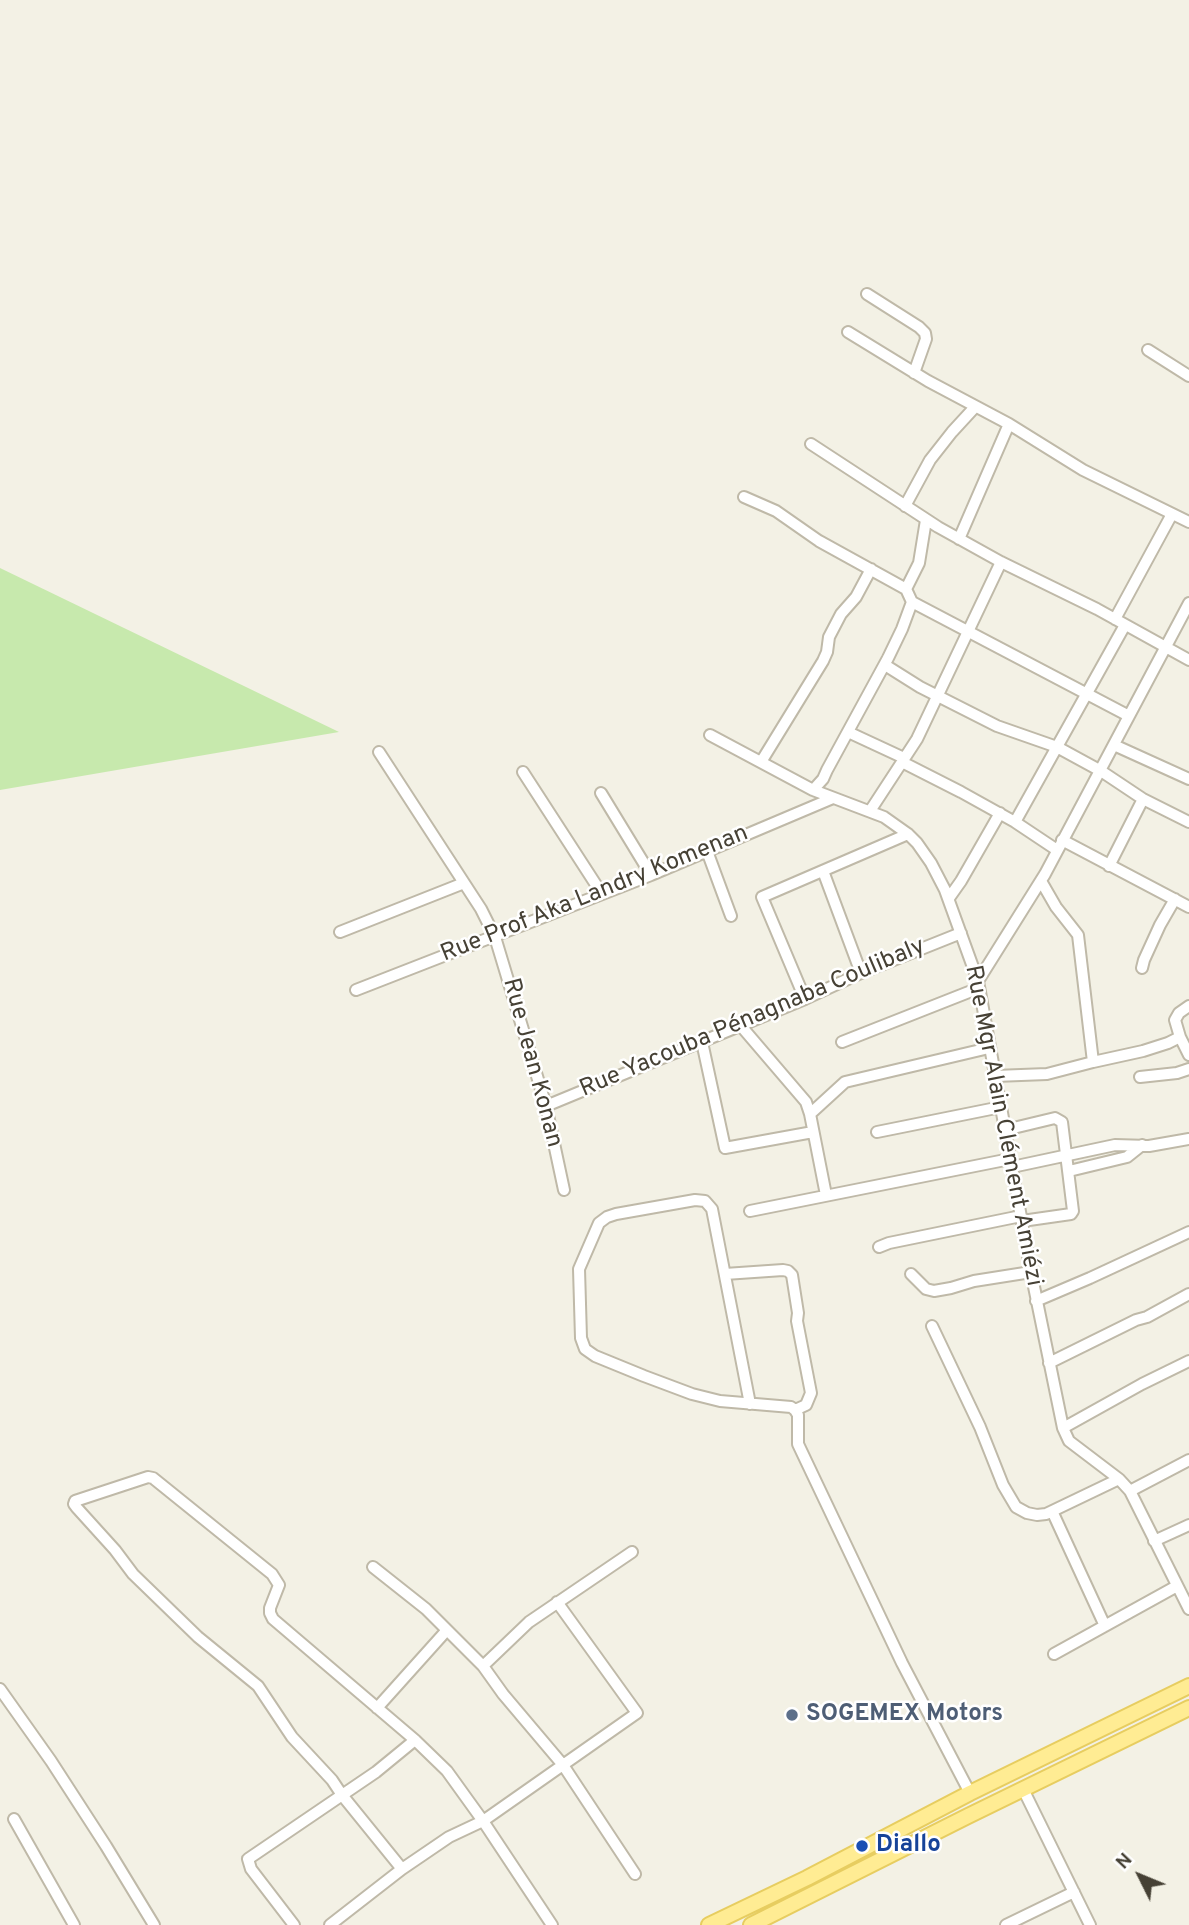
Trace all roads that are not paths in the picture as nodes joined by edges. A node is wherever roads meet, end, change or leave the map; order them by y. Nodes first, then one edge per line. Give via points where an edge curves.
1 (867, 294) dead end
2 (848, 332) dead end
3 (1148, 350) dead end
4 (914, 373) junction
5 (1189, 376) edge
6 (975, 407) junction
7 (1009, 424) junction
8 (811, 444) dead end
9 (744, 497) dead end
10 (905, 506) junction
11 (1172, 514) junction
12 (926, 520) junction
13 (1189, 522) edge
14 (959, 539) junction
15 (1001, 562) junction
16 (871, 569) junction
17 (905, 589) junction
18 (912, 602) junction
19 (1189, 603) edge
20 (1115, 619) junction
21 (1125, 625) junction
22 (968, 630) junction
23 (1166, 647) junction
24 (1189, 660) edge
25 (885, 665) junction
26 (1088, 693) junction
27 (937, 695) junction
28 (1129, 716) junction
29 (848, 732) junction
30 (710, 735) dead end
31 (1114, 745) junction
32 (1057, 747) junction
33 (379, 752) dead end
34 (903, 760) junction
35 (761, 762) junction
36 (1101, 771) junction
37 (523, 772) dead end
38 (1189, 779) edge
39 (813, 790) junction
40 (601, 793) dead end
41 (833, 799) junction
42 (1143, 799) junction
43 (870, 811) junction
44 (1000, 814) junction
45 (1015, 822) junction
46 (1189, 822) edge
47 (908, 834) junction
48 (1062, 839) junction
49 (1057, 850) junction
50 (707, 851) junction
51 (1109, 866) junction
52 (823, 871) junction
53 (651, 875) junction
54 (1041, 881) junction
55 (464, 883) junction
56 (601, 894) junction
57 (948, 898) junction
58 (1175, 899) junction
59 (1189, 907) edge
60 (731, 916) dead end
61 (340, 932) dead end
62 (961, 933) junction
63 (495, 937) junction
64 (1142, 968) dead end
65 (861, 973) junction
66 (979, 984) junction
67 (356, 990) dead end
68 (805, 999) junction
69 (1189, 1006) edge
70 (741, 1026) junction
71 (1180, 1037) junction
72 (702, 1042) junction
73 (842, 1042) dead end
74 (989, 1048) junction
75 (1189, 1055) edge
76 (1093, 1062) junction
77 (1189, 1069) edge
78 (995, 1076) junction
79 (1140, 1077) dead end
80 (546, 1106) junction
81 (1001, 1107) junction
82 (810, 1114) junction
83 (1005, 1130) junction
84 (813, 1132) junction
85 (877, 1132) dead end
86 (1189, 1139) edge
87 (1142, 1145) junction
88 (1067, 1155) junction
89 (1011, 1163) junction
90 (1069, 1171) junction
91 (564, 1190) dead end
92 (825, 1195) junction
93 (750, 1211) dead end
94 (1022, 1219) junction
95 (1189, 1232) edge
96 (879, 1247) dead end
97 (1031, 1272) junction
98 (725, 1274) junction
99 (911, 1274) dead end
100 (1189, 1294) edge
101 (1036, 1301) junction
102 (932, 1326) dead end
103 (1189, 1361) edge
104 (1049, 1363) junction
105 (750, 1404) junction
106 (795, 1410) junction
107 (1063, 1428) junction
108 (1189, 1460) edge
109 (1119, 1479) junction
110 (1130, 1491) junction
111 (1052, 1511) junction
112 (1189, 1525) edge
113 (1154, 1541) junction
114 (632, 1552) dead end
115 (373, 1567) dead end
116 (1177, 1586) junction
117 (557, 1602) junction
118 (1189, 1609) edge
119 (1105, 1626) junction
120 (447, 1630) junction
121 (1054, 1654) dead end
122 (483, 1666) junction
123 (1189, 1686) edge
124 (0, 1689) edge
125 (377, 1708) junction
126 (1189, 1708) edge
127 (415, 1740) junction
128 (563, 1765) junction
129 (1023, 1789) junction
130 (970, 1793) junction
131 (342, 1795) junction
132 (14, 1819) dead end
133 (483, 1821) junction
134 (402, 1869) junction
135 (635, 1874) dead end
136 (1074, 1892) junction
137 (72, 1924) edge
138 (154, 1925) edge
139 (294, 1925) edge
140 (330, 1925) edge
141 (552, 1925) edge
142 (709, 1925) edge
143 (751, 1925) edge
144 (1006, 1925) edge
145 (1090, 1925) edge

1 - 4 street via 925,333
2 - 4 street
3 - 5 street
4 - 6 street
6 - 7 street
6 - 10 street via 930,460
7 - 11 street via 1083,470
7 - 14 street
8 - 10 street
9 - 16 street via 776,511
10 - 12 street
11 - 13 street
11 - 20 street
12 - 14 street
12 - 17 street via 917,570
14 - 15 street
15 - 20 street
15 - 22 street
16 - 17 street
16 - 35 street via 829,637 823,661
17 - 18 street
18 - 22 street
18 - 25 street
19 - 23 street
20 - 21 street
21 - 23 street
21 - 26 street
22 - 26 street
22 - 27 street
23 - 24 street
23 - 28 street
25 - 27 street
25 - 29 street
26 - 28 street
26 - 32 street
27 - 32 street via 997,726
27 - 34 street
28 - 31 street
29 - 34 street
29 - 39 street
30 - 35 street, Rue Mgr Alain Clément Amiézi
31 - 36 street
31 - 38 street
32 - 36 street
32 - 45 street
33 - 55 street, Rue Jean Konan
34 - 43 street
34 - 44 street
35 - 39 street, Rue Mgr Alain Clément Amiézi
36 - 42 street
36 - 48 street
37 - 56 street
39 - 41 street, Rue Mgr Alain Clément Amiézi
40 - 53 street
41 - 43 street, Rue Mgr Alain Clément Amiézi
41 - 50 street, Rue Prof Aka Landry Komenan
42 - 46 street
42 - 51 street
43 - 47 street, Rue Mgr Alain Clément Amiézi
44 - 45 street
44 - 57 street
45 - 49 street
47 - 52 street
47 - 57 street, Rue Mgr Alain Clément Amiézi via 931,863
48 - 49 street
48 - 51 street
49 - 54 street
50 - 53 street, Rue Prof Aka Landry Komenan
50 - 60 street
51 - 58 street
52 - 65 street
52 - 68 street via 762,897
53 - 56 street, Rue Prof Aka Landry Komenan
54 - 66 street
54 - 76 street via 1078,935
55 - 61 street
55 - 63 street, Rue Jean Konan
56 - 63 street, Rue Prof Aka Landry Komenan
57 - 62 street, Rue Mgr Alain Clément Amiézi
58 - 59 street
58 - 64 street
62 - 65 street, Rue Yacouba Pénagnaba Coulibaly
62 - 66 street, Rue Mgr Alain Clément Amiézi
63 - 67 street, Rue Prof Aka Landry Komenan
63 - 80 street, Rue Jean Konan
65 - 68 street, Rue Yacouba Pénagnaba Coulibaly
66 - 73 street
66 - 74 street, Rue Mgr Alain Clément Amiézi
68 - 70 street, Rue Yacouba Pénagnaba Coulibaly
69 - 71 street via 1175,1020
70 - 72 street, Rue Yacouba Pénagnaba Coulibaly
70 - 82 street via 806,1102
71 - 75 street
71 - 76 street
72 - 80 street, Rue Yacouba Pénagnaba Coulibaly
72 - 84 street via 725,1148
74 - 78 street, Rue Mgr Alain Clément Amiézi
74 - 82 street via 845,1082
76 - 78 street via 1047,1074
77 - 79 street
78 - 81 street, Rue Mgr Alain Clément Amiézi
80 - 91 street, Rue Jean Konan
81 - 83 street, Rue Mgr Alain Clément Amiézi
81 - 85 street
82 - 84 street
83 - 88 street via 1060,1119
83 - 89 street, Rue Mgr Alain Clément Amiézi
84 - 92 street
86 - 87 street
87 - 88 street via 1115,1145
87 - 90 street via 1127,1157
88 - 89 street
88 - 90 street
89 - 92 street
89 - 94 street, Rue Mgr Alain Clément Amiézi
90 - 94 street via 1071,1214
92 - 93 street
94 - 96 street
94 - 97 street, Rue Mgr Alain Clément Amiézi
95 - 101 street
97 - 99 street via 934,1291
97 - 101 street, Rue Mgr Alain Clément Amiézi
98 - 105 street
98 - 105 street via 712,1209 705,1201 607,1217 599,1223 579,1269 581,1338 589,1352 668,1387
98 - 106 street via 783,1270 792,1275 811,1393 806,1405
100 - 104 street
101 - 104 street, Rue Mgr Alain Clément Amiézi
102 - 111 street via 1016,1507 1037,1515
103 - 107 street
104 - 107 street, Rue Mgr Alain Clément Amiézi
105 - 106 street
106 - 130 street via 798,1444 902,1663
107 - 109 street, Rue Mgr Alain Clément Amiézi via 1069,1441
108 - 110 street
109 - 110 street, Rue Mgr Alain Clément Amiézi
109 - 111 street
110 - 113 street, Rue Mgr Alain Clément Amiézi
111 - 119 street
112 - 113 street
113 - 116 street, Rue Mgr Alain Clément Amiézi
114 - 117 street
115 - 120 street
116 - 118 street, Rue Mgr Alain Clément Amiézi
116 - 119 street
117 - 122 street
117 - 128 street via 638,1713
119 - 121 street
120 - 122 street
120 - 125 street
122 - 128 street
123 - 130 main road
124 - 138 street
125 - 127 street
125 - 131 street via 272,1619 277,1579 157,1480 148,1478 75,1501 133,1574 198,1637 258,1686 292,1737
126 - 129 main road
127 - 131 street
127 - 133 street via 447,1771
128 - 133 street
128 - 135 street
129 - 136 street
129 - 143 main road
130 - 142 main road
131 - 134 street
131 - 139 street via 248,1859
132 - 137 street
133 - 134 street via 449,1837
133 - 141 street
134 - 140 street
136 - 144 street
136 - 145 street

